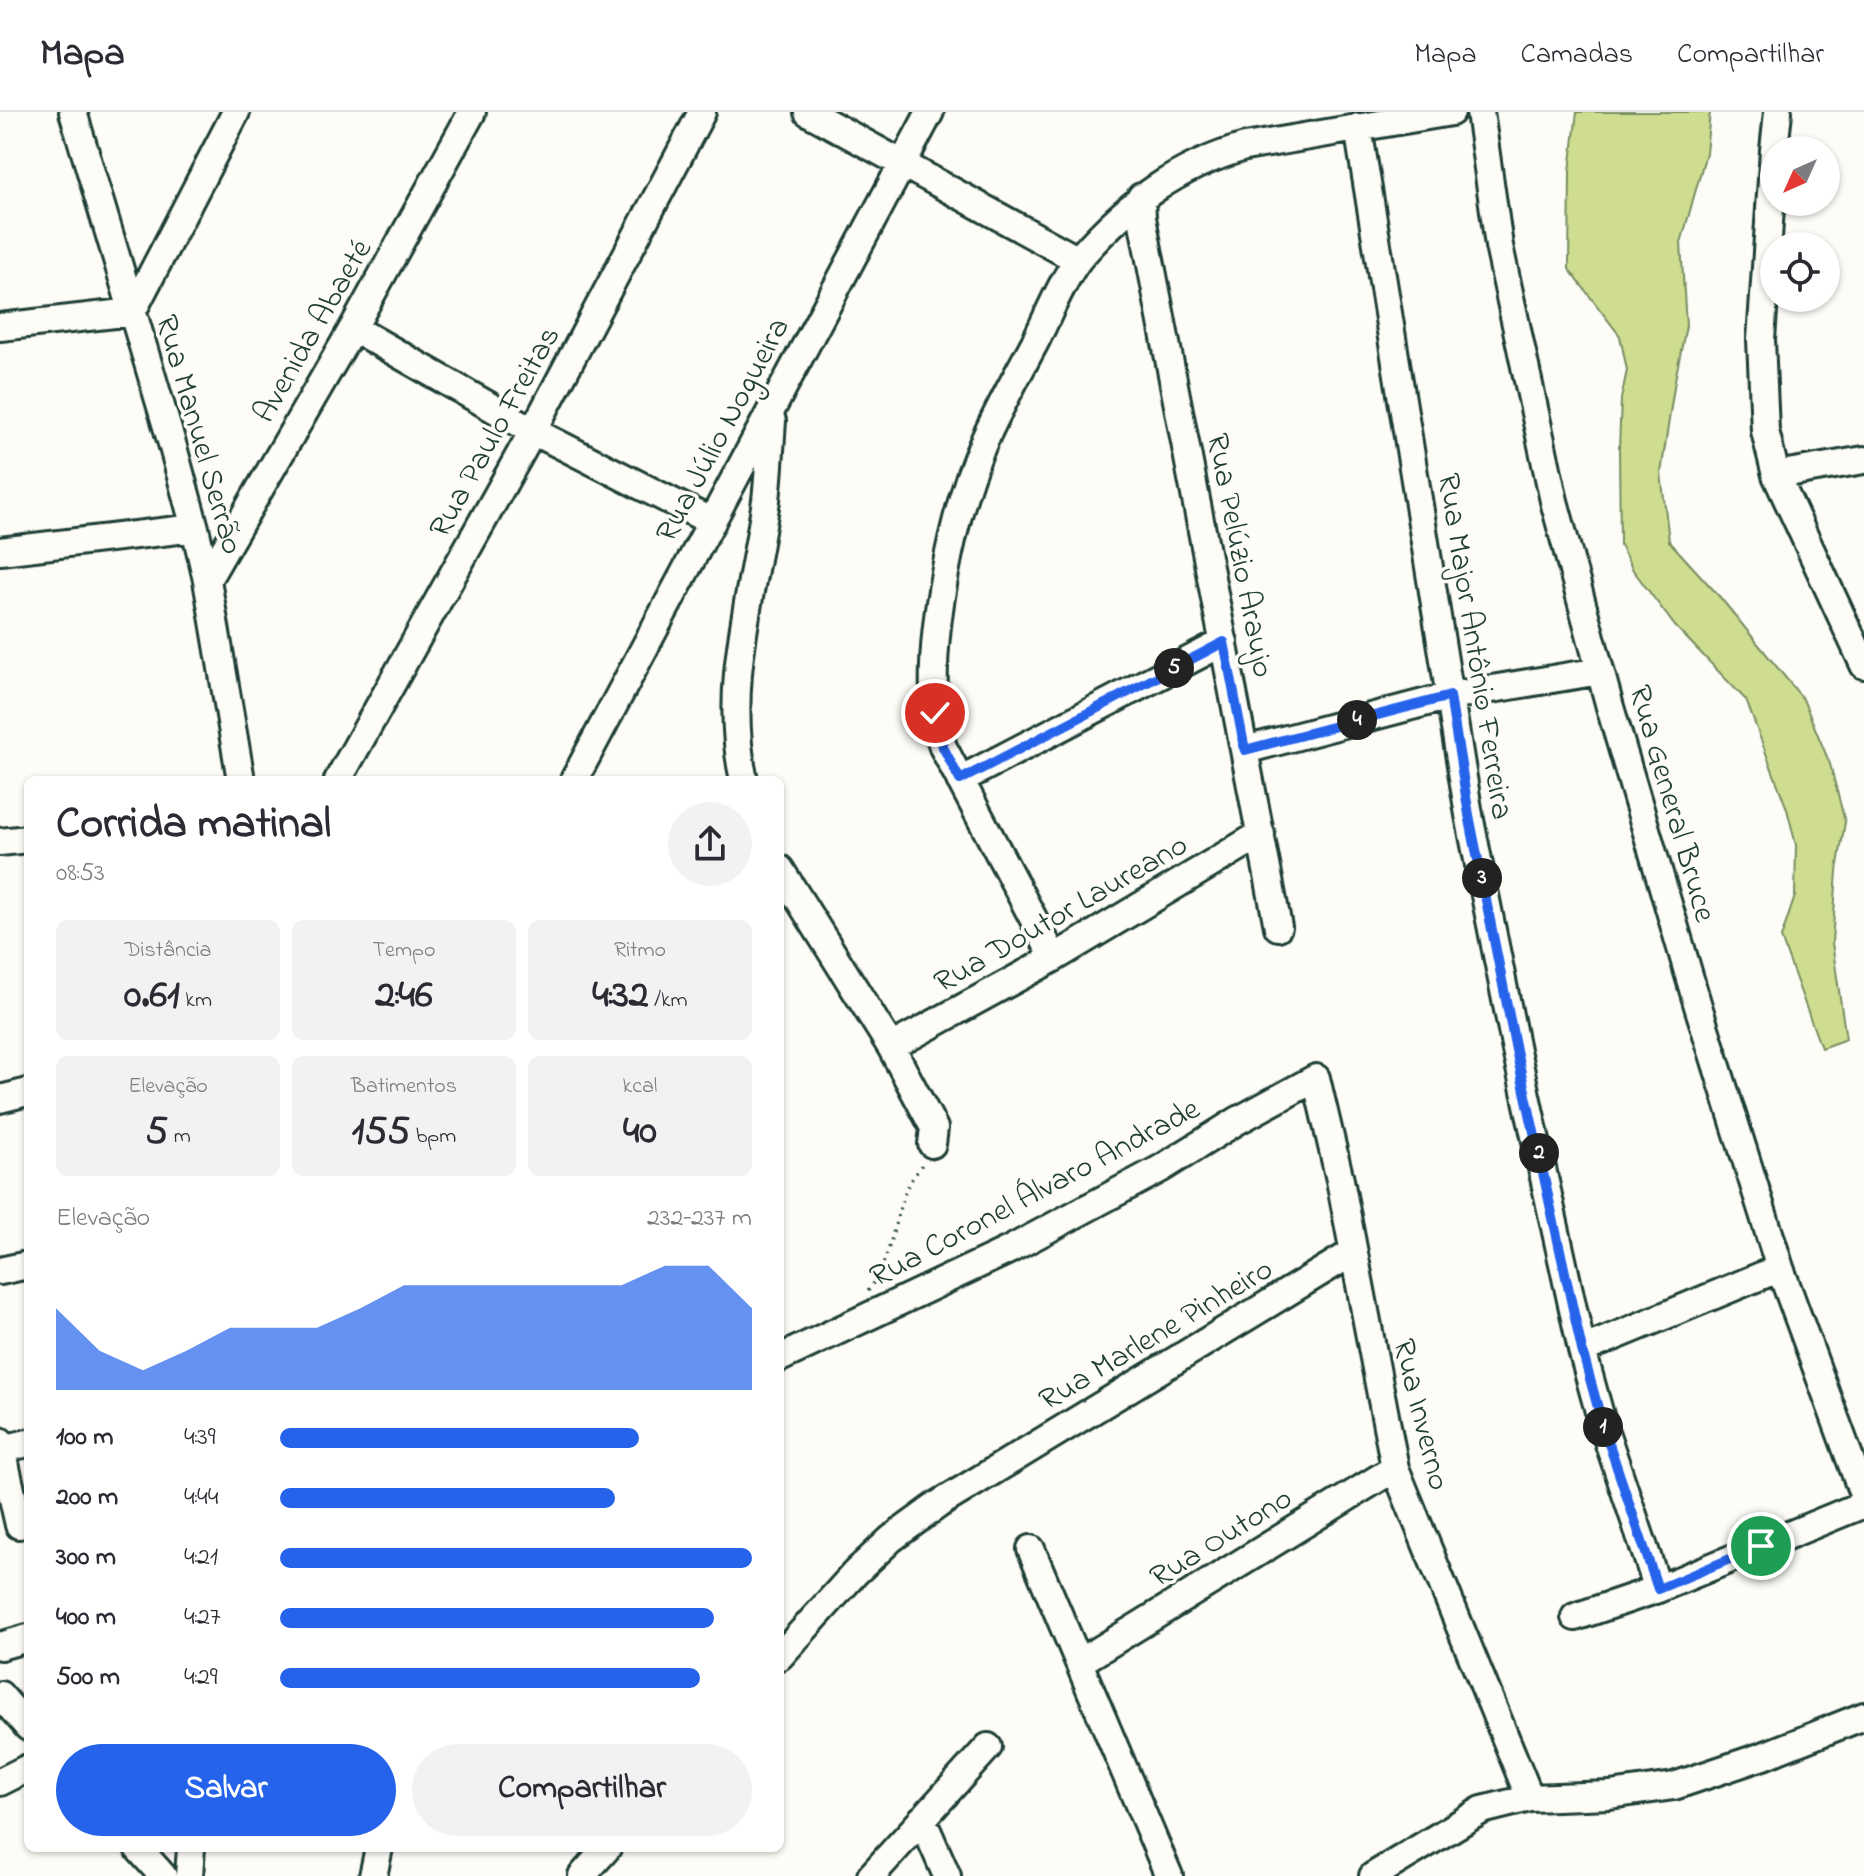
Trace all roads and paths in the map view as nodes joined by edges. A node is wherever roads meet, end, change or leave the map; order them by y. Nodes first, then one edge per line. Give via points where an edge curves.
1 (73, 112) edge
2 (236, 112) edge
3 (472, 112) edge
4 (702, 112) edge
5 (808, 112) edge
6 (930, 112) edge
7 (1451, 112) edge
8 (1480, 112) edge
9 (1778, 112) edge
10 (1358, 127) junction
11 (1775, 136) edge
12 (901, 163) junction
13 (1141, 197) junction
14 (1768, 216) edge
15 (1078, 260) junction
16 (132, 312) junction
17 (0, 327) edge
18 (353, 328) junction
19 (774, 405) junction
20 (533, 431) junction
21 (1864, 460) edge
22 (1776, 475) junction
23 (712, 522) junction
24 (195, 528) junction
25 (0, 551) edge
26 (207, 580) junction
27 (1224, 642) junction
28 (1864, 665) edge
29 (1600, 671) junction
30 (1450, 696) junction
31 (1245, 750) junction
32 (240, 776) edge
33 (340, 776) edge
34 (576, 776) edge
35 (743, 776) edge
36 (960, 780) junction
37 (1261, 834) junction
38 (24, 839) edge
39 (0, 842) edge
40 (784, 875) edge
41 (1278, 927) dead end
42 (1054, 958) junction
43 (891, 1047) junction
44 (1316, 1078) joint
45 (24, 1093) edge
46 (0, 1099) edge
47 (932, 1144) joint
48 (1352, 1253) junction
49 (24, 1266) edge
50 (1780, 1268) junction
51 (0, 1271) edge
52 (867, 1292) dead end
53 (1582, 1350) junction
54 (784, 1356) edge
55 (24, 1443) edge
56 (1, 1445) edge
57 (1395, 1468) junction
58 (1864, 1497) edge
59 (1864, 1504) edge
60 (19, 1525) dead end
61 (1031, 1549) dead end
62 (1658, 1589) junction
63 (1575, 1617) dead end
64 (24, 1639) edge
65 (0, 1646) edge
66 (784, 1652) edge
67 (1080, 1662) junction
68 (0, 1695) edge
69 (1864, 1716) edge
70 (24, 1722) edge
71 (988, 1747) dead end
72 (24, 1770) edge
73 (0, 1782) edge
74 (1530, 1798) junction
75 (922, 1819) junction
76 (142, 1852) edge
77 (191, 1852) edge
78 (378, 1852) edge
79 (603, 1852) edge
80 (163, 1876) edge
81 (189, 1876) edge
82 (373, 1876) edge
83 (582, 1876) edge
84 (871, 1876) edge
85 (947, 1876) edge
86 (1169, 1876) edge
87 (1373, 1876) edge

1 - 16 street, Rua Manuel Serrão
2 - 16 street
3 - 18 street, Avenida Abaeté
4 - 20 street, Rua Paulo Freitas
5 - 12 street
6 - 12 street, Rua Júlio Nogueira
7 - 10 street
8 - 29 street, Rua General Bruce via 1502,261 1554,501
9 - 11 street
10 - 13 street via 1212,157
10 - 30 street, Rua Major Antônio Ferreira
12 - 15 street
12 - 19 street, Rua Júlio Nogueira
13 - 15 street
13 - 27 street, Rua Pelúzio Araujo
14 - 22 street via 1761,355 1765,431
15 - 36 street via 984,440 951,545 934,668 935,713 943,747
16 - 17 street
16 - 24 street, Rua Manuel Serrão
18 - 20 street
18 - 26 street, Avenida Abaeté
19 - 23 street, Rua Júlio Nogueira
19 - 35 street via 766,500 737,673
20 - 23 street
20 - 33 street, Rua Paulo Freitas
21 - 22 street
22 - 28 street
23 - 34 street, Rua Júlio Nogueira
24 - 25 street
24 - 26 street, Rua Manuel Serrão
26 - 32 street, Rua Manuel Serrão
27 - 31 street, Rua Pelúzio Araujo
27 - 36 street
29 - 30 street
29 - 50 street, Rua General Bruce
30 - 31 street
30 - 53 street, Rua Major Antônio Ferreira via 1516,1050
31 - 37 street, Rua Pelúzio Araujo
36 - 42 street
37 - 41 street, Rua Pelúzio Araujo
37 - 42 street, Rua Doutor Laureano
38 - 39 street
40 - 43 street
42 - 43 street, Rua Doutor Laureano
43 - 47 street via 934,1128
44 - 48 street, Rua Inverno
44 - 54 street, Rua Coronel Álvaro Andrade via 1009,1250
45 - 46 street
47 - 52 path via 909,1185 891,1246
48 - 57 street, Rua Inverno
48 - 66 street, Rua Marlene Pinheiro via 939,1504 855,1573
49 - 51 street
50 - 53 street
50 - 58 street, Rua General Bruce
53 - 62 street, Rua Major Antônio Ferreira
55 - 56 street
56 - 60 street
57 - 67 street, Rua Outono
57 - 74 street, Rua Inverno
59 - 62 street
61 - 67 street
62 - 63 street
64 - 65 street
67 - 86 street
68 - 70 street
69 - 74 street via 1674,1786
71 - 75 street
72 - 73 street
74 - 87 street via 1482,1810
75 - 84 street
75 - 85 street
76 - 80 street
77 - 81 street
78 - 82 street
79 - 83 street

